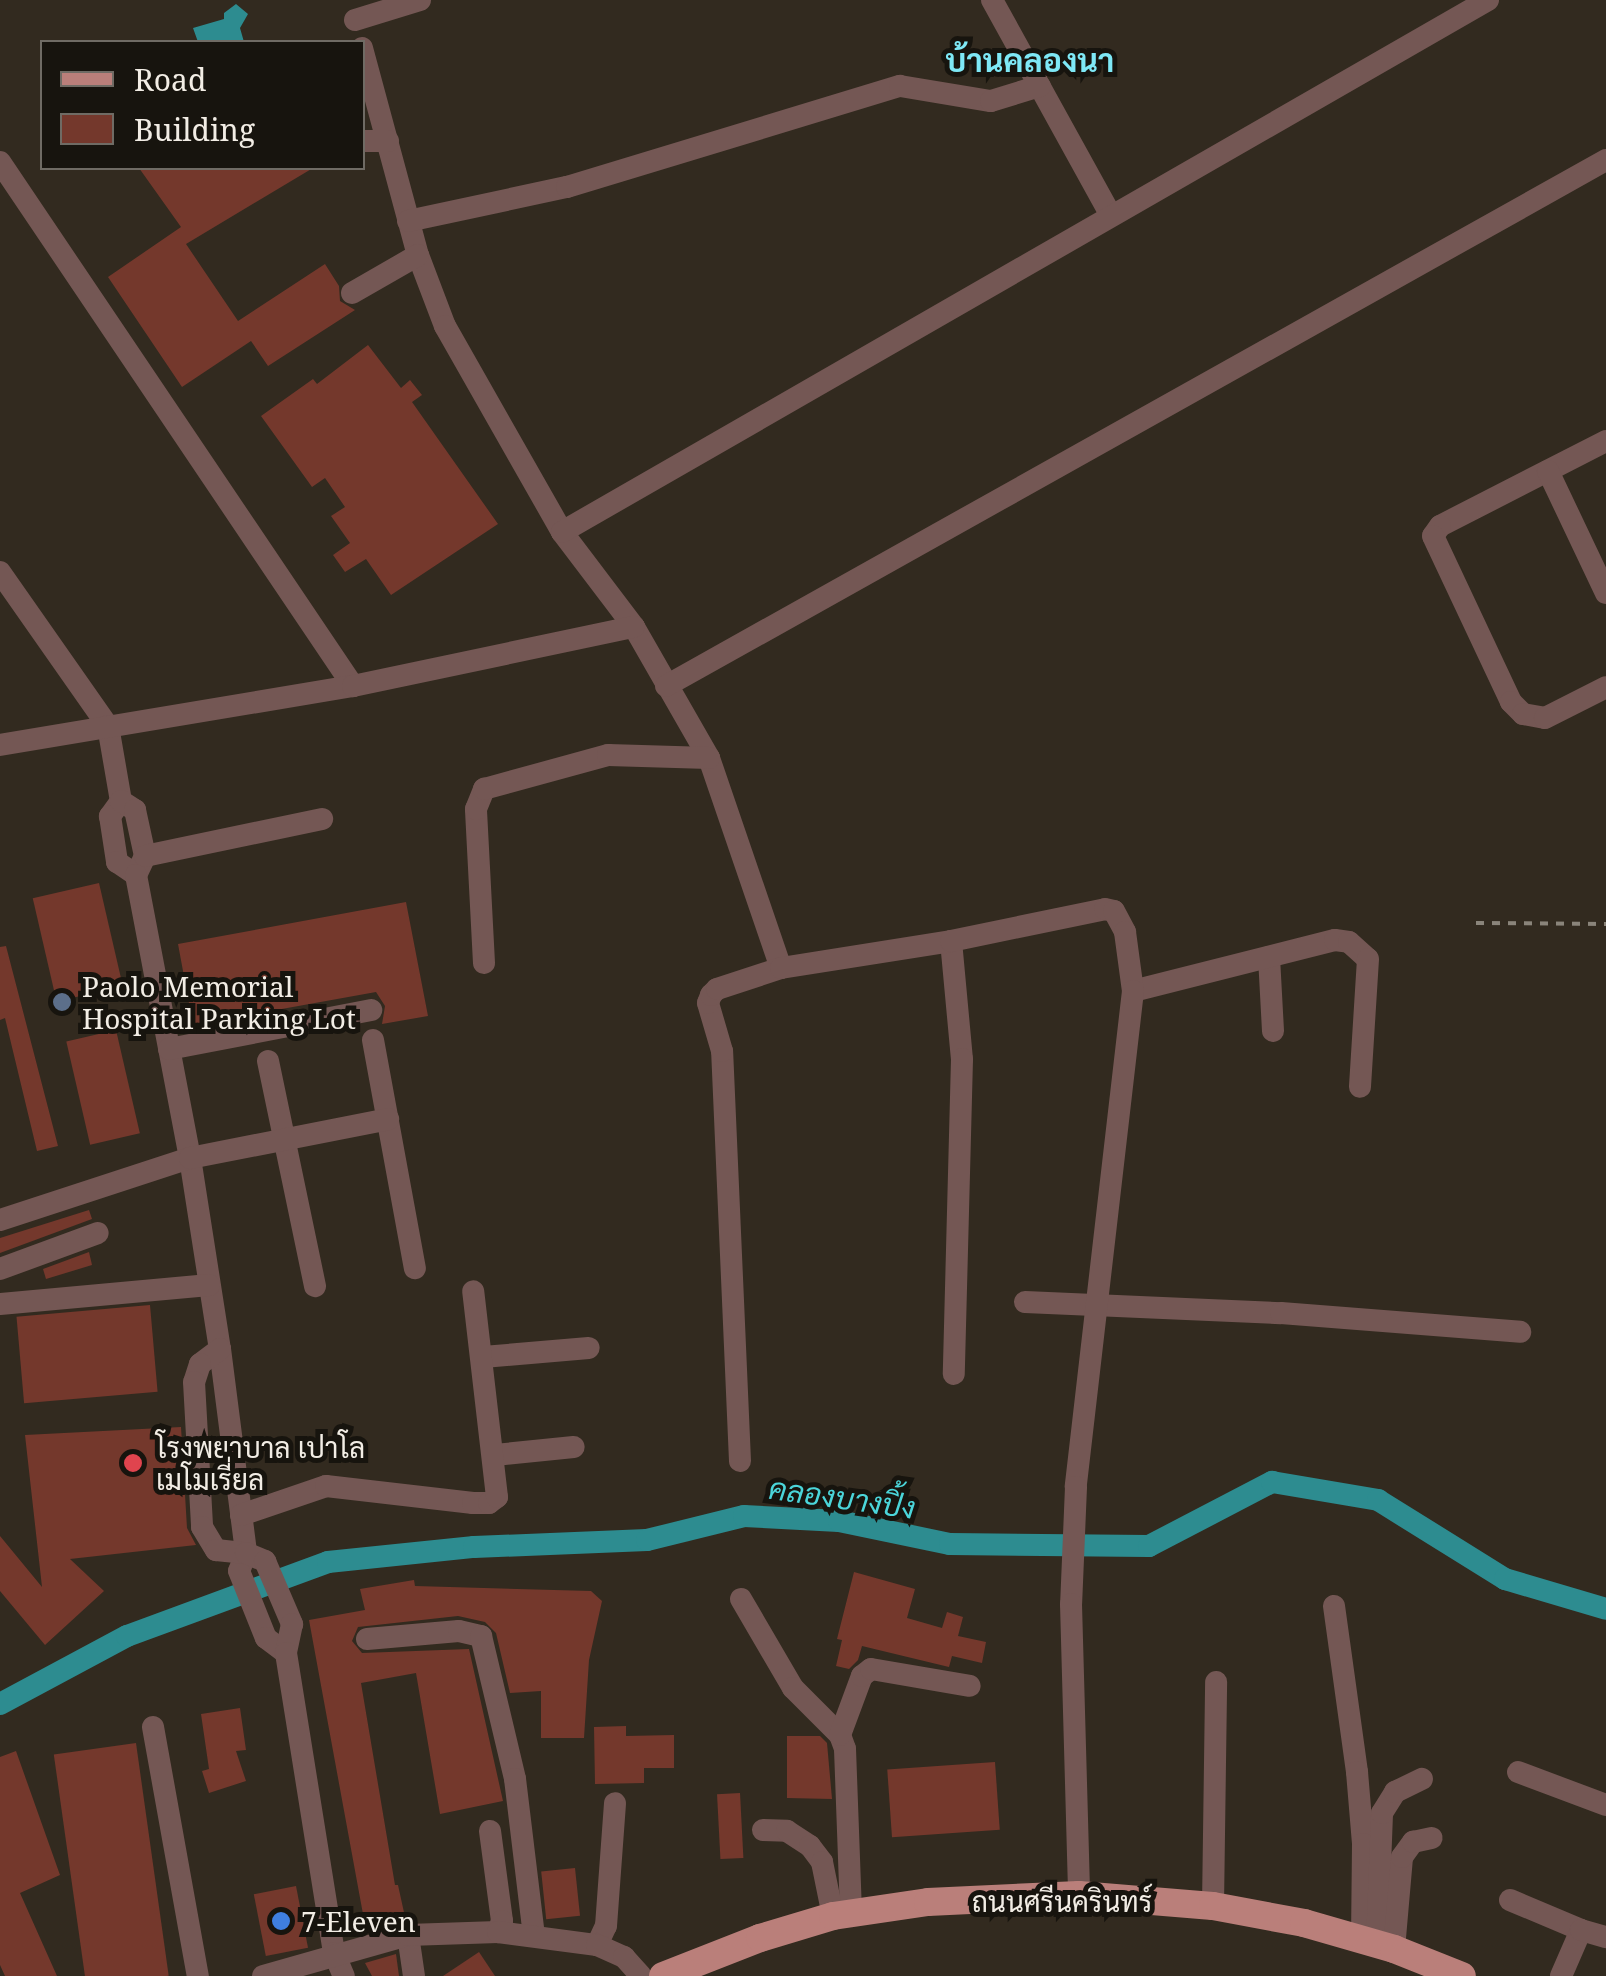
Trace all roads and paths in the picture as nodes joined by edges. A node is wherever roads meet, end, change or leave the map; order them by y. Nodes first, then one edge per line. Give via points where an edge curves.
1 (420, 0) edge
2 (992, 0) edge
3 (1488, 0) edge
4 (357, 28) edge
5 (365, 57) edge
6 (1040, 86) junction
7 (365, 141) edge
8 (388, 141) junction
9 (1606, 160) edge
10 (0, 162) edge
11 (1110, 214) junction
12 (408, 221) junction
13 (418, 255) junction
14 (352, 293) dead end
15 (1606, 441) edge
16 (1548, 471) junction
17 (562, 532) junction
18 (0, 572) edge
19 (1606, 594) edge
20 (634, 627) junction
21 (353, 686) junction
22 (666, 686) junction
23 (1606, 687) edge
24 (108, 726) junction
25 (0, 745) edge
26 (709, 758) junction
27 (322, 819) dead end
28 (141, 866) junction
29 (1476, 923) dead end
30 (1606, 924) edge
31 (951, 941) junction
32 (1269, 957) junction
33 (484, 963) dead end
34 (781, 968) junction
35 (1134, 991) junction
36 (371, 1010) dead end
37 (1273, 1031) dead end
38 (373, 1040) dead end
39 (169, 1049) junction
40 (268, 1061) dead end
41 (1360, 1087) dead end
42 (388, 1120) junction
43 (286, 1140) junction
44 (190, 1158) junction
45 (0, 1220) edge
46 (98, 1232) dead end
47 (415, 1268) dead end
48 (0, 1269) edge
49 (209, 1285) junction
50 (315, 1286) dead end
51 (473, 1291) dead end
52 (1025, 1302) dead end
53 (0, 1304) edge
54 (1096, 1305) junction
55 (1520, 1332) dead end
56 (590, 1348) dead end
57 (220, 1349) junction
58 (482, 1357) junction
59 (954, 1374) dead end
60 (574, 1448) dead end
61 (495, 1455) junction
62 (740, 1461) dead end
63 (241, 1515) junction
64 (250, 1562) junction
65 (740, 1600) dead end
66 (1334, 1606) dead end
67 (367, 1639) dead end
68 (286, 1653) junction
69 (1216, 1682) dead end
70 (970, 1686) dead end
71 (152, 1727) dead end
72 (840, 1735) junction
73 (1518, 1772) dead end
74 (1422, 1779) dead end
75 (615, 1803) dead end
76 (1606, 1805) edge
77 (490, 1830) dead end
78 (763, 1830) dead end
79 (1432, 1838) dead end
80 (1079, 1895) junction
81 (1510, 1900) dead end
82 (1213, 1906) junction
83 (842, 1915) junction
84 (1581, 1930) junction
85 (498, 1932) junction
86 (408, 1935) junction
87 (534, 1936) junction
88 (1606, 1937) edge
89 (1378, 1944) junction
90 (597, 1946) junction
91 (334, 1953) junction
92 (198, 1976) edge
93 (264, 1976) edge
94 (344, 1976) edge
95 (414, 1976) edge
96 (641, 1976) edge
97 (663, 1976) edge
98 (1462, 1976) edge
99 (1561, 1976) edge

1 - 4 street
2 - 6 street
3 - 11 street
5 - 8 street
6 - 11 street
6 - 12 street via 991,101 900,86 620,172
7 - 8 street
8 - 12 street
9 - 22 street
10 - 21 street
11 - 17 street
12 - 13 street
13 - 14 street
13 - 17 street via 445,326
15 - 16 street
16 - 19 street
16 - 23 street via 1440,526 1433,542 1511,702 1523,714 1546,718
17 - 20 street
18 - 24 street
20 - 21 street
20 - 22 street
21 - 24 street
22 - 26 street
24 - 25 street
24 - 28 street via 121,802 110,816 117,862
26 - 33 street via 608,755 484,789 476,809
26 - 34 street
27 - 28 street
28 - 39 street
29 - 30 path
31 - 34 street
31 - 35 street via 1105,908 1126,932
31 - 59 street via 962,1059
32 - 35 street
32 - 37 street
32 - 41 street via 1336,940 1360,948 1368,960
34 - 62 street via 717,989 708,1003 722,1052
35 - 54 street
36 - 39 street
38 - 42 street
39 - 44 street
40 - 43 street
42 - 43 street
42 - 47 street
43 - 44 street
43 - 50 street
44 - 45 street
44 - 49 street
46 - 48 street
49 - 53 street
49 - 57 street
51 - 58 street
52 - 54 street
54 - 55 street
54 - 80 street via 1071,1604
56 - 58 street
57 - 63 street
57 - 64 street via 200,1364 194,1382 202,1528 216,1550
58 - 61 street
60 - 61 street
61 - 63 street via 497,1497 489,1504 326,1486
63 - 64 street
64 - 68 street via 266,1638
64 - 68 street via 292,1624
65 - 72 street via 793,1688
66 - 89 street
67 - 87 street via 459,1631 481,1636 515,1780
68 - 91 street
69 - 82 street
70 - 72 street via 872,1669 862,1676
71 - 92 street
72 - 83 street via 848,1780
73 - 76 street
74 - 89 street via 1395,1792 1382,1813
75 - 90 street via 606,1926
77 - 85 street
78 - 83 street via 787,1831 810,1846
79 - 89 street via 1413,1842 1402,1857
80 - 82 main road, ถนนศรีนครินทร์
80 - 83 main road, ถนนศรีนครินทร์ via 928,1902
81 - 84 street
82 - 89 main road, ถนนศรีนครินทร์
83 - 97 main road, ถนนศรีนครินทร์
84 - 88 street
84 - 99 street
85 - 86 street
85 - 87 street
86 - 91 street
86 - 95 street
87 - 90 street
89 - 98 main road, ถนนศรีนครินทร์
90 - 96 street via 624,1958
91 - 93 street
91 - 94 street

